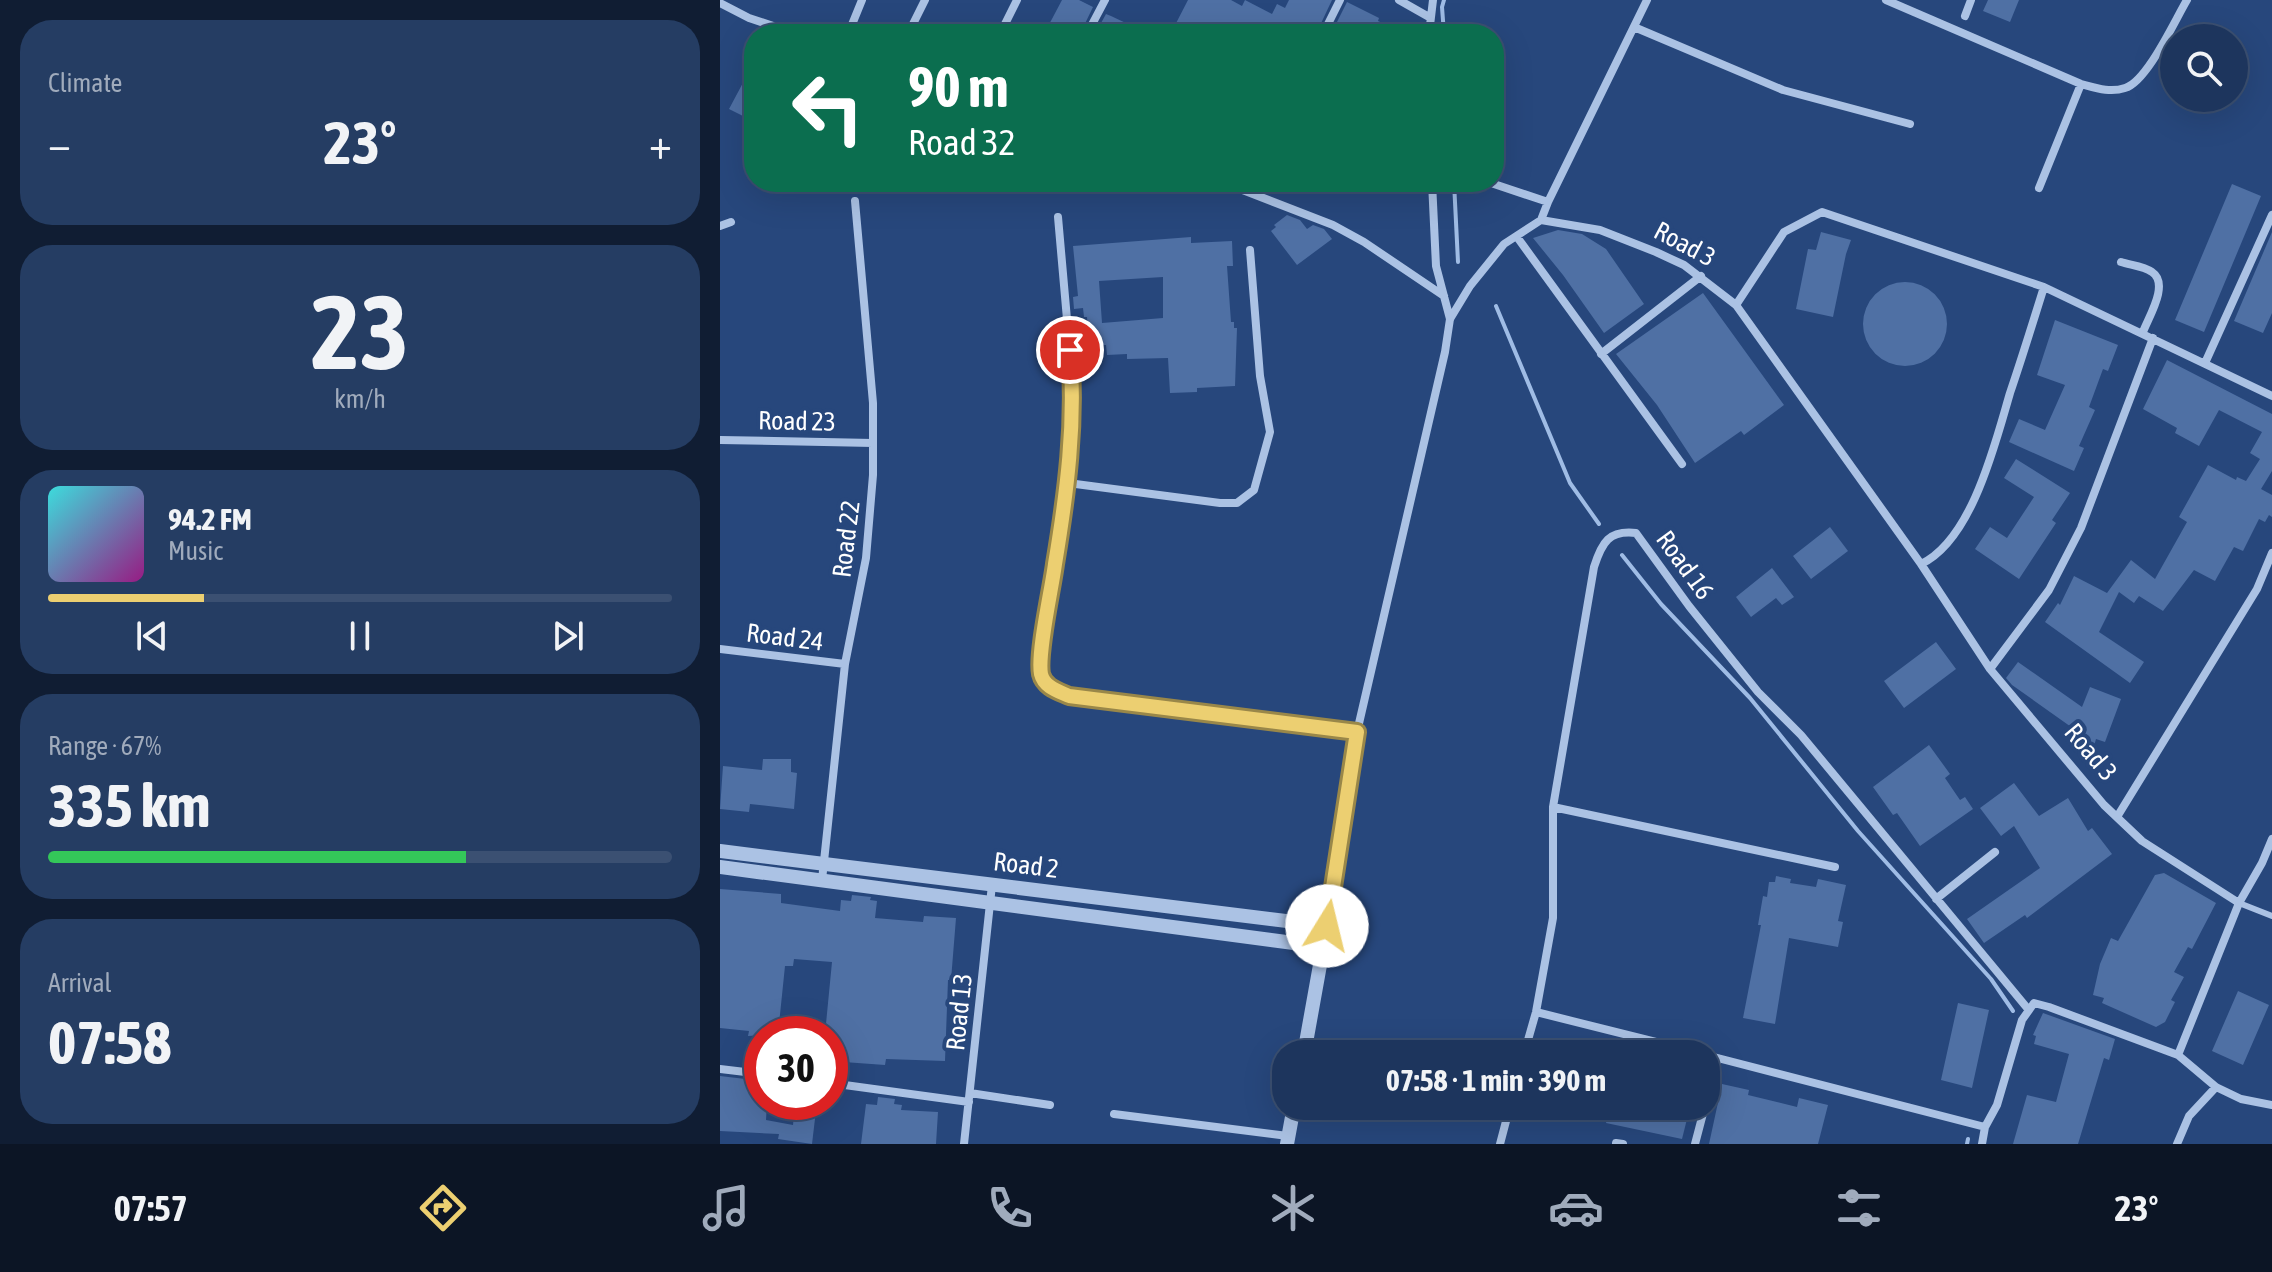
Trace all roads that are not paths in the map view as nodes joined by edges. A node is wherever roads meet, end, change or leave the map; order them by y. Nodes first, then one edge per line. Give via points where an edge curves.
1 (862, 0) edge
2 (925, 0) edge
3 (1017, 0) edge
4 (1105, 0) edge
5 (1340, 0) edge
6 (1399, 0) edge
7 (1433, 0) edge
8 (1647, 0) edge
9 (1886, 0) edge
10 (1971, 0) edge
11 (2187, 0) edge
12 (720, 3) edge
13 (1965, 16) dead end
14 (1429, 17) junction
15 (767, 24) edge
16 (852, 24) edge
17 (913, 24) edge
18 (1005, 24) edge
19 (1092, 24) edge
20 (1328, 24) edge
21 (1429, 24) edge
22 (1634, 27) junction
23 (2081, 84) junction
24 (1910, 124) dead end
25 (1504, 187) edge
26 (2039, 188) dead end
27 (1248, 192) edge
28 (1432, 192) edge
29 (855, 201) dead end
30 (1548, 202) junction
31 (2272, 215) edge
32 (1058, 217) dead end
33 (1541, 220) junction
34 (731, 222) dead end
35 (720, 226) edge
36 (1517, 237) junction
37 (1250, 250) dead end
38 (2121, 262) dead end
39 (1701, 276) junction
40 (2044, 287) junction
41 (1444, 296) junction
42 (1736, 305) junction
43 (1450, 319) junction
44 (2143, 332) junction
45 (2153, 338) junction
46 (1601, 354) junction
47 (2205, 363) junction
48 (2272, 396) edge
49 (720, 440) edge
50 (873, 443) junction
51 (1682, 464) dead end
52 (1068, 483) junction
53 (2272, 553) edge
54 (1921, 564) junction
55 (720, 649) edge
56 (845, 664) junction
57 (1990, 669) junction
58 (1357, 732) junction
59 (1553, 807) junction
60 (2117, 817) junction
61 (2272, 839) edge
62 (720, 851) edge
63 (1995, 852) dead end
64 (825, 864) junction
65 (720, 867) edge
66 (1835, 867) dead end
67 (822, 880) junction
68 (992, 885) junction
69 (1936, 899) junction
70 (991, 902) junction
71 (2239, 903) junction
72 (2272, 916) edge
73 (1327, 926) junction
74 (1324, 947) junction
75 (2028, 1009) junction
76 (1536, 1012) junction
77 (1307, 1040) edge
78 (1528, 1040) edge
79 (1649, 1040) edge
80 (2178, 1055) junction
81 (1720, 1059) edge
82 (720, 1069) edge
83 (744, 1072) edge
84 (848, 1085) edge
85 (2216, 1087) junction
86 (969, 1098) junction
87 (1050, 1105) dead end
88 (2272, 1105) edge
89 (1114, 1114) dead end
90 (1291, 1120) edge
91 (1506, 1120) edge
92 (1702, 1120) edge
93 (1985, 1127) junction
94 (1287, 1140) edge
95 (964, 1144) edge
96 (1500, 1144) edge
97 (1695, 1144) edge
98 (1982, 1144) edge
99 (2177, 1144) edge

1 - 16 street
2 - 17 street
3 - 18 street
4 - 19 street
5 - 20 street
6 - 14 street
7 - 14 street
8 - 22 street
9 - 23 street
10 - 13 street
11 - 23 street via 2147,68 2129,88 2108,91
12 - 15 street
14 - 21 street
22 - 24 street via 1783,90
22 - 30 street
23 - 26 street
25 - 30 street
27 - 41 street via 1333,225
28 - 41 street via 1436,266
29 - 50 street, Road 22
30 - 33 street
31 - 47 street
32 - 52 street via 1072,376
33 - 36 street
33 - 39 street, Road 3 via 1600,230
34 - 35 street
36 - 43 street via 1504,244
36 - 46 street
37 - 52 street via 1270,432 1254,490 1237,503 1220,503
38 - 44 street via 2157,277 2160,289
39 - 42 street, Road 3
39 - 46 street
40 - 42 street via 1822,212 1784,232
40 - 44 street
40 - 54 street via 1984,478 1954,535
41 - 43 street
42 - 54 street, Road 3
43 - 58 street
44 - 45 street
45 - 47 street
45 - 57 street via 2081,528 2049,590
46 - 51 street
47 - 48 street
49 - 50 street, Road 23
50 - 56 street, Road 22 via 866,558
52 - 58 street via 1042,647 1041,675 1050,687 1069,696
53 - 60 street via 2257,589
54 - 57 street, Road 3
55 - 56 street, Road 24
56 - 64 street, Road 22
57 - 60 street, Road 3
58 - 73 street
59 - 66 street
59 - 69 street, Road 16 via 1594,567 1609,537 1636,533 1758,692 1801,735
59 - 76 street, Road 16 via 1553,918
60 - 71 street, Road 3 via 2142,841
61 - 71 street
62 - 64 street, Road 2
63 - 69 street
64 - 67 street, Road 22
64 - 68 street, Road 2
65 - 67 street, Road 2
67 - 70 street, Road 2
68 - 70 street, Road 13
68 - 73 street, Road 2
69 - 75 street, Road 16
70 - 74 street, Road 2
70 - 86 street, Road 13
71 - 72 lane
71 - 80 street
73 - 74 street
74 - 77 street
75 - 80 street via 2034,1003 2049,1007
75 - 93 street
76 - 78 street, Road 16
76 - 79 street
80 - 85 street
81 - 93 street
82 - 83 street
84 - 86 street
85 - 88 street
85 - 99 street via 2189,1116
86 - 87 street
86 - 95 street, Road 13
89 - 94 street
90 - 94 street
91 - 96 street
92 - 97 street
93 - 98 street

